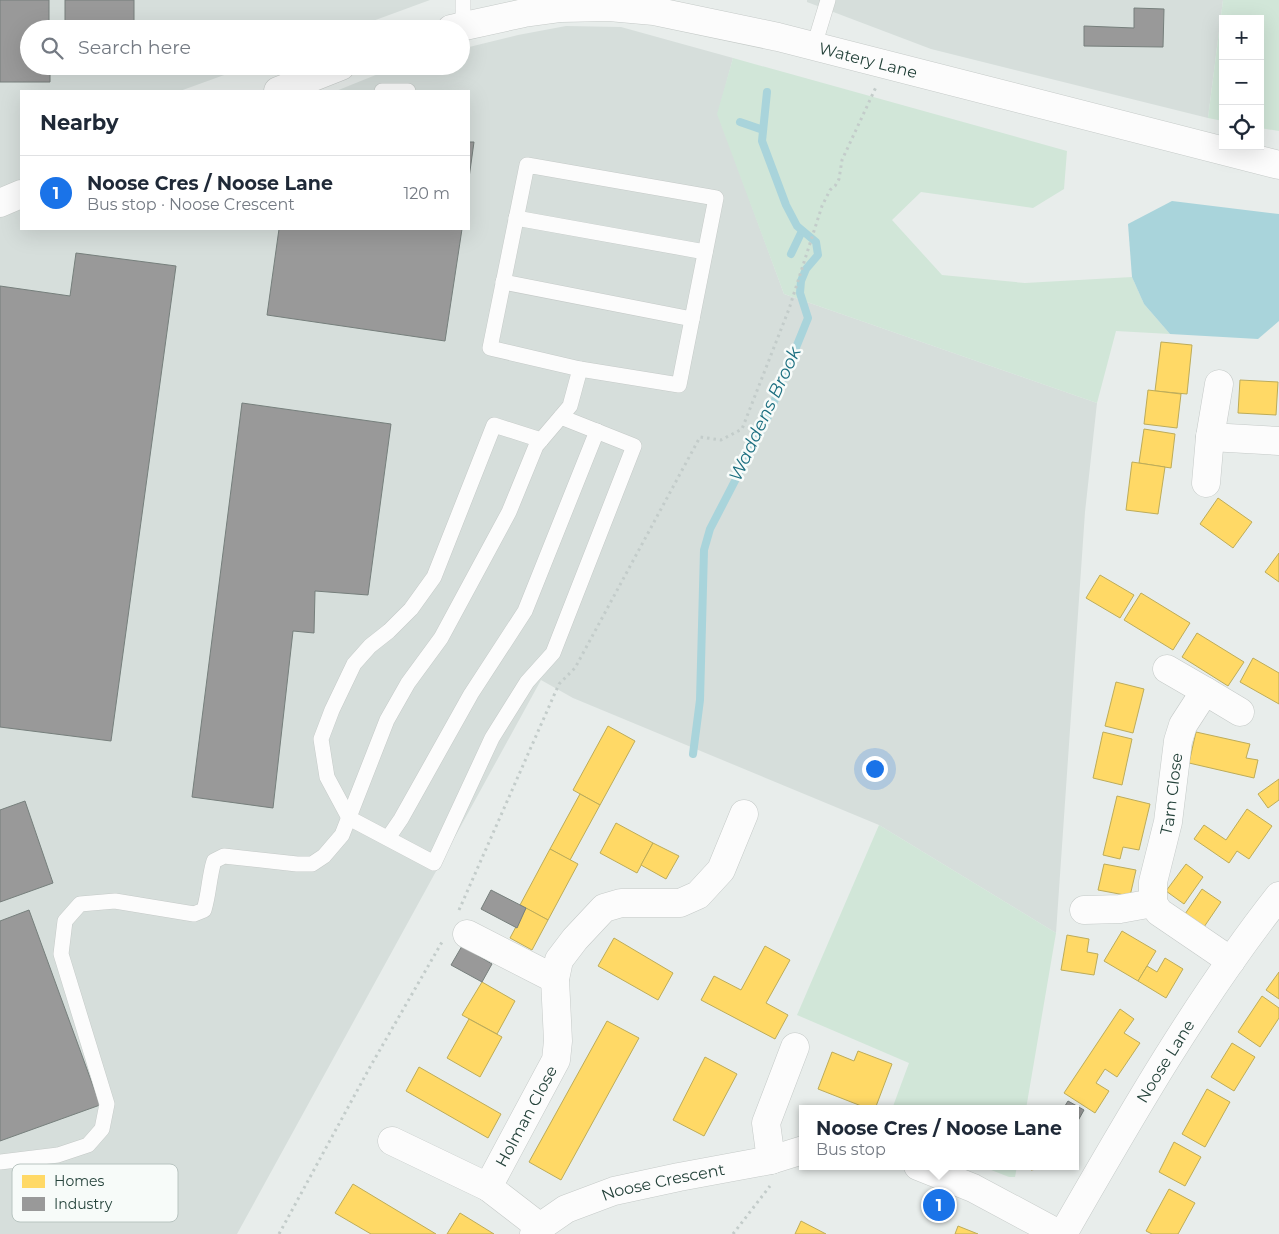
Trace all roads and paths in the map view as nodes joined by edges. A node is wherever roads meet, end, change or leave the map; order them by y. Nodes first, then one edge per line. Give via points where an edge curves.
1 (828, 0) edge
2 (459, 18) edge
3 (814, 46) junction
4 (318, 75) edge
5 (876, 87) dead end
6 (281, 90) edge
7 (1279, 165) edge
8 (20, 194) edge
9 (0, 202) edge
10 (516, 218) junction
11 (705, 252) junction
12 (503, 282) junction
13 (692, 320) junction
14 (580, 369) junction
15 (1218, 384) dead end
16 (561, 417) junction
17 (597, 431) junction
18 (1210, 437) junction
19 (541, 440) junction
20 (1279, 441) edge
21 (1206, 483) dead end
22 (1167, 669) dead end
23 (1205, 691) junction
24 (1240, 712) dead end
25 (744, 814) dead end
26 (349, 818) junction
27 (388, 838) junction
28 (1279, 896) edge
29 (1154, 903) junction
30 (1084, 910) dead end
31 (468, 934) junction
32 (1231, 962) junction
33 (555, 978) junction
34 (795, 1047) dead end
35 (392, 1141) dead end
36 (799, 1153) edge
37 (0, 1162) edge
38 (773, 1170) junction
39 (928, 1170) edge
40 (488, 1187) junction
41 (537, 1231) edge
42 (279, 1234) edge
43 (733, 1234) edge
44 (1061, 1234) edge

1 - 3 lane
2 - 3 street, Watery Lane via 561,8 609,7 654,11
3 - 7 street, Watery Lane
4 - 6 street
5 - 31 path via 842,160 839,179 822,206 789,309 742,429 721,440 700,437 575,668 559,684 453,923
8 - 9 street
10 - 11 lane
10 - 11 lane via 527,165 716,198
10 - 12 lane
11 - 13 lane
12 - 13 lane
12 - 14 lane via 490,348
13 - 14 lane via 680,385
14 - 16 lane via 570,406
15 - 18 street
16 - 17 lane
16 - 19 lane
17 - 27 lane via 524,611 471,694
17 - 27 lane via 634,446 553,653 527,682 492,738 434,863
18 - 20 street
18 - 21 street
19 - 26 lane via 509,512 445,630 387,720
19 - 26 lane via 494,425 434,577 411,609 354,664 321,739 327,777
22 - 23 street
23 - 24 street
23 - 29 street, Tarn Close via 1183,725 1178,741 1168,822 1153,882
25 - 33 street, Holman Close via 721,870 698,895 680,903 621,903 604,908 559,960
26 - 27 lane
26 - 37 lane via 342,835 324,856 312,864 224,856 214,861 204,910 194,914 115,901 80,904 65,921 61,954 107,1104 102,1129 81,1148 58,1155
28 - 32 street, Noose Lane
29 - 30 street via 1120,909
29 - 32 street via 1169,920
31 - 33 street
31 - 42 path via 452,925
32 - 44 street, Noose Lane via 1158,1072
33 - 40 street, Holman Close via 556,1060
34 - 38 street via 766,1123
35 - 40 street
36 - 38 street, Noose Crescent
38 - 41 street, Noose Crescent via 679,1177 614,1191 566,1209
38 - 43 path
39 - 44 street via 973,1188
40 - 41 street, Holman Close

